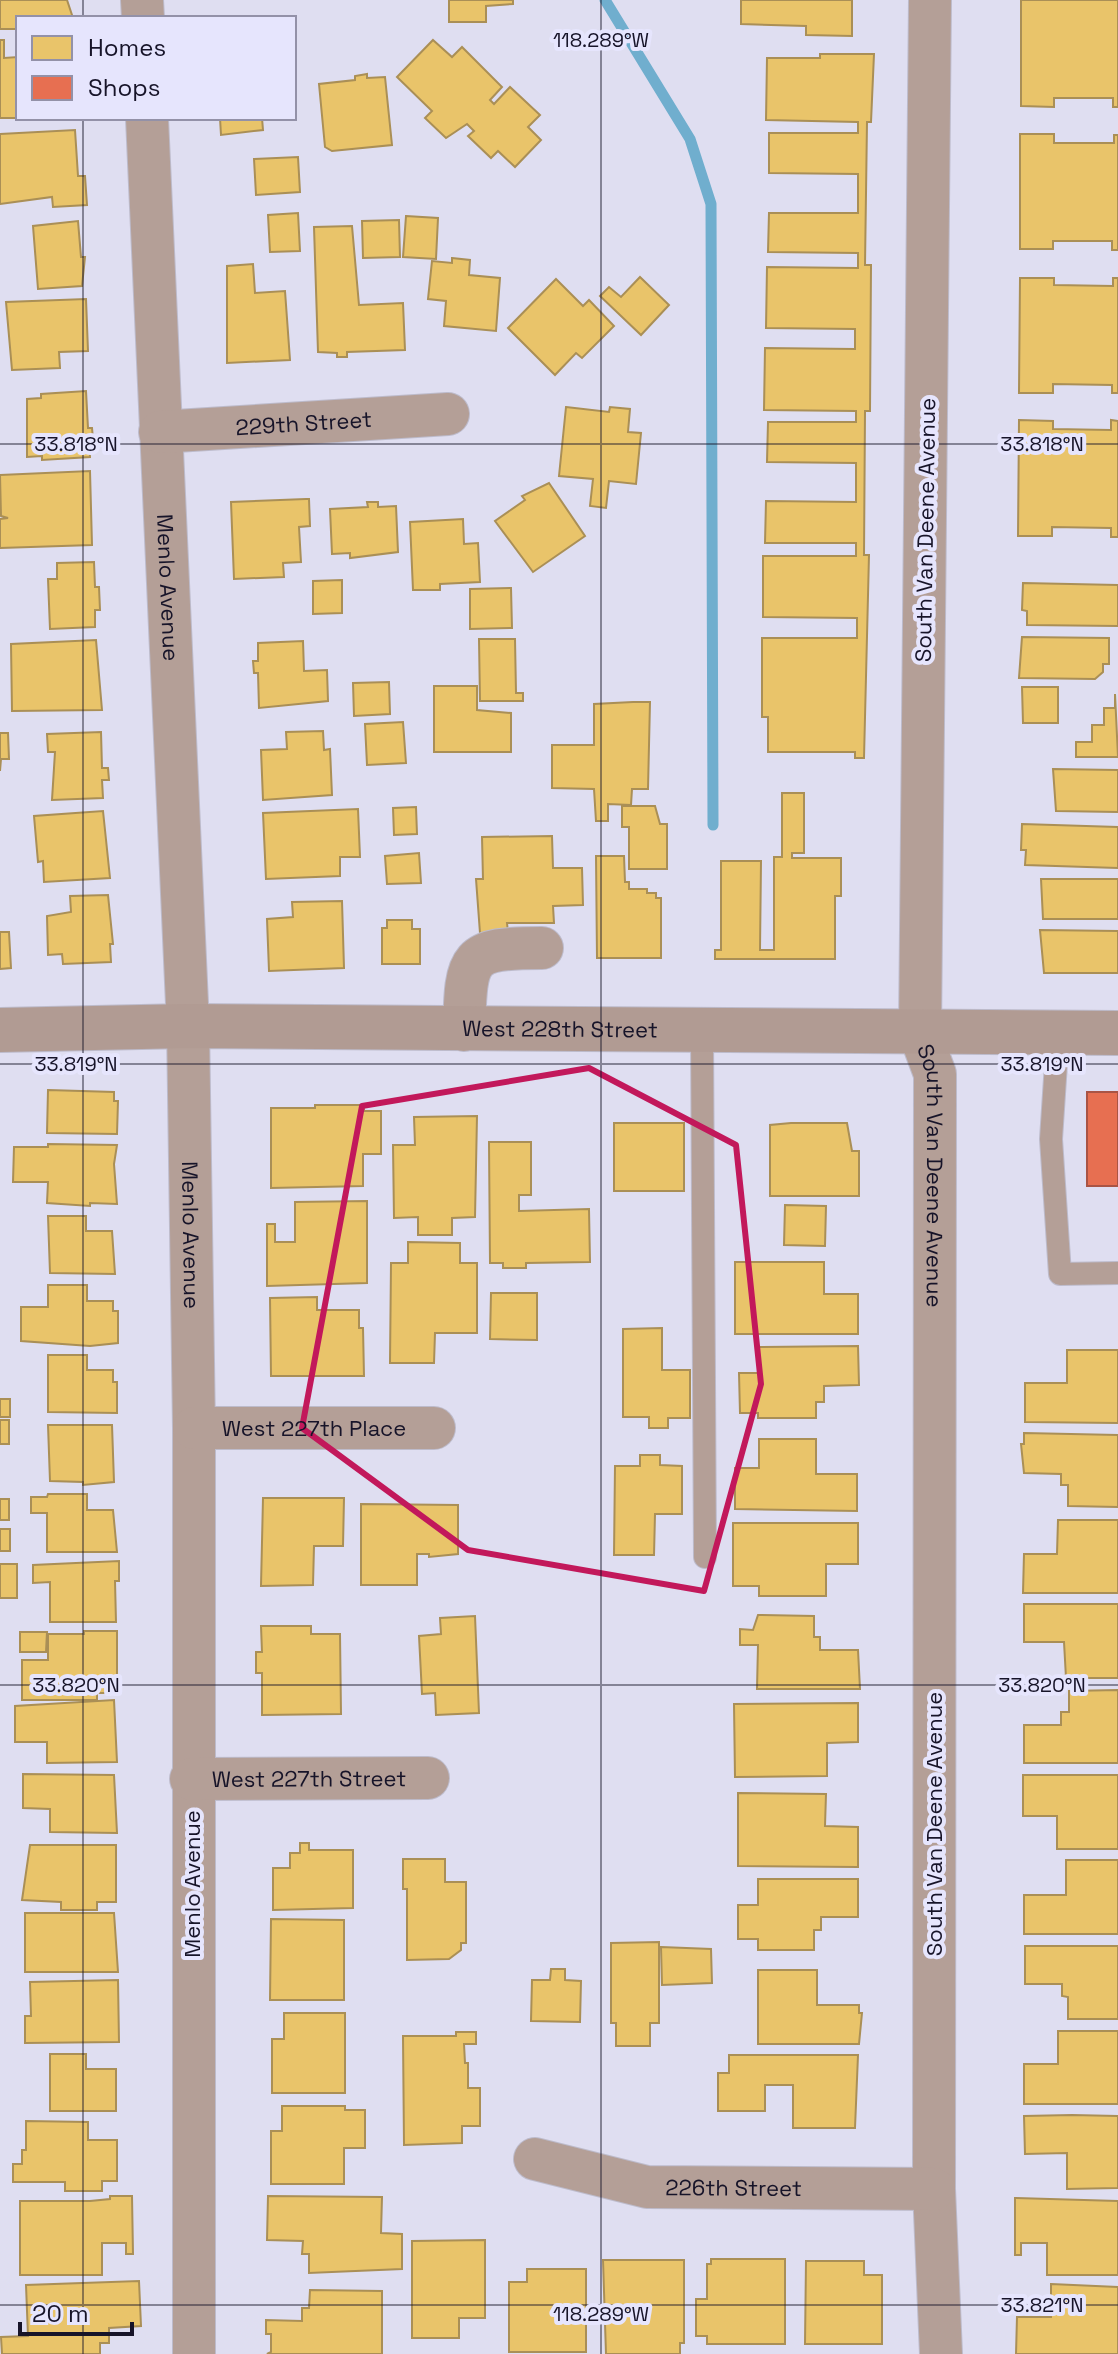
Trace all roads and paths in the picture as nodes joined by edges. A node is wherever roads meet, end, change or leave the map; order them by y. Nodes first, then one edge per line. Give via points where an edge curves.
1 (930, 0) edge
2 (147, 120) edge
3 (448, 414) dead end
4 (160, 432) junction
5 (542, 948) dead end
6 (188, 1026) junction
7 (0, 1030) edge
8 (464, 1030) junction
9 (702, 1032) junction
10 (1058, 1033) junction
11 (1118, 1033) edge
12 (920, 1034) junction
13 (1118, 1273) edge
14 (194, 1428) junction
15 (434, 1428) dead end
16 (705, 1557) dead end
17 (428, 1778) dead end
18 (191, 1779) junction
19 (535, 2159) dead end
20 (934, 2189) junction
21 (194, 2354) edge
22 (941, 2354) edge

1 - 12 street, South Van Deene Avenue
2 - 4 street, Menlo Avenue
3 - 4 street, 229th Street
4 - 6 street, Menlo Avenue
5 - 8 street via 493,948 472,963
6 - 7 street, West 228th Street
6 - 8 street, West 228th Street
6 - 14 street, Menlo Avenue
8 - 9 street, West 228th Street
9 - 12 street, West 228th Street
9 - 16 lane
10 - 11 street, West 228th Street
10 - 12 street, West 228th Street
10 - 13 lane via 1051,1139 1060,1274
12 - 20 street, South Van Deene Avenue via 935,1074
14 - 15 street, West 227th Place
14 - 18 street, Menlo Avenue
17 - 18 street, West 227th Street
18 - 21 street, Menlo Avenue
19 - 20 street, 226th Street via 647,2187
20 - 22 street, South Van Deene Avenue

